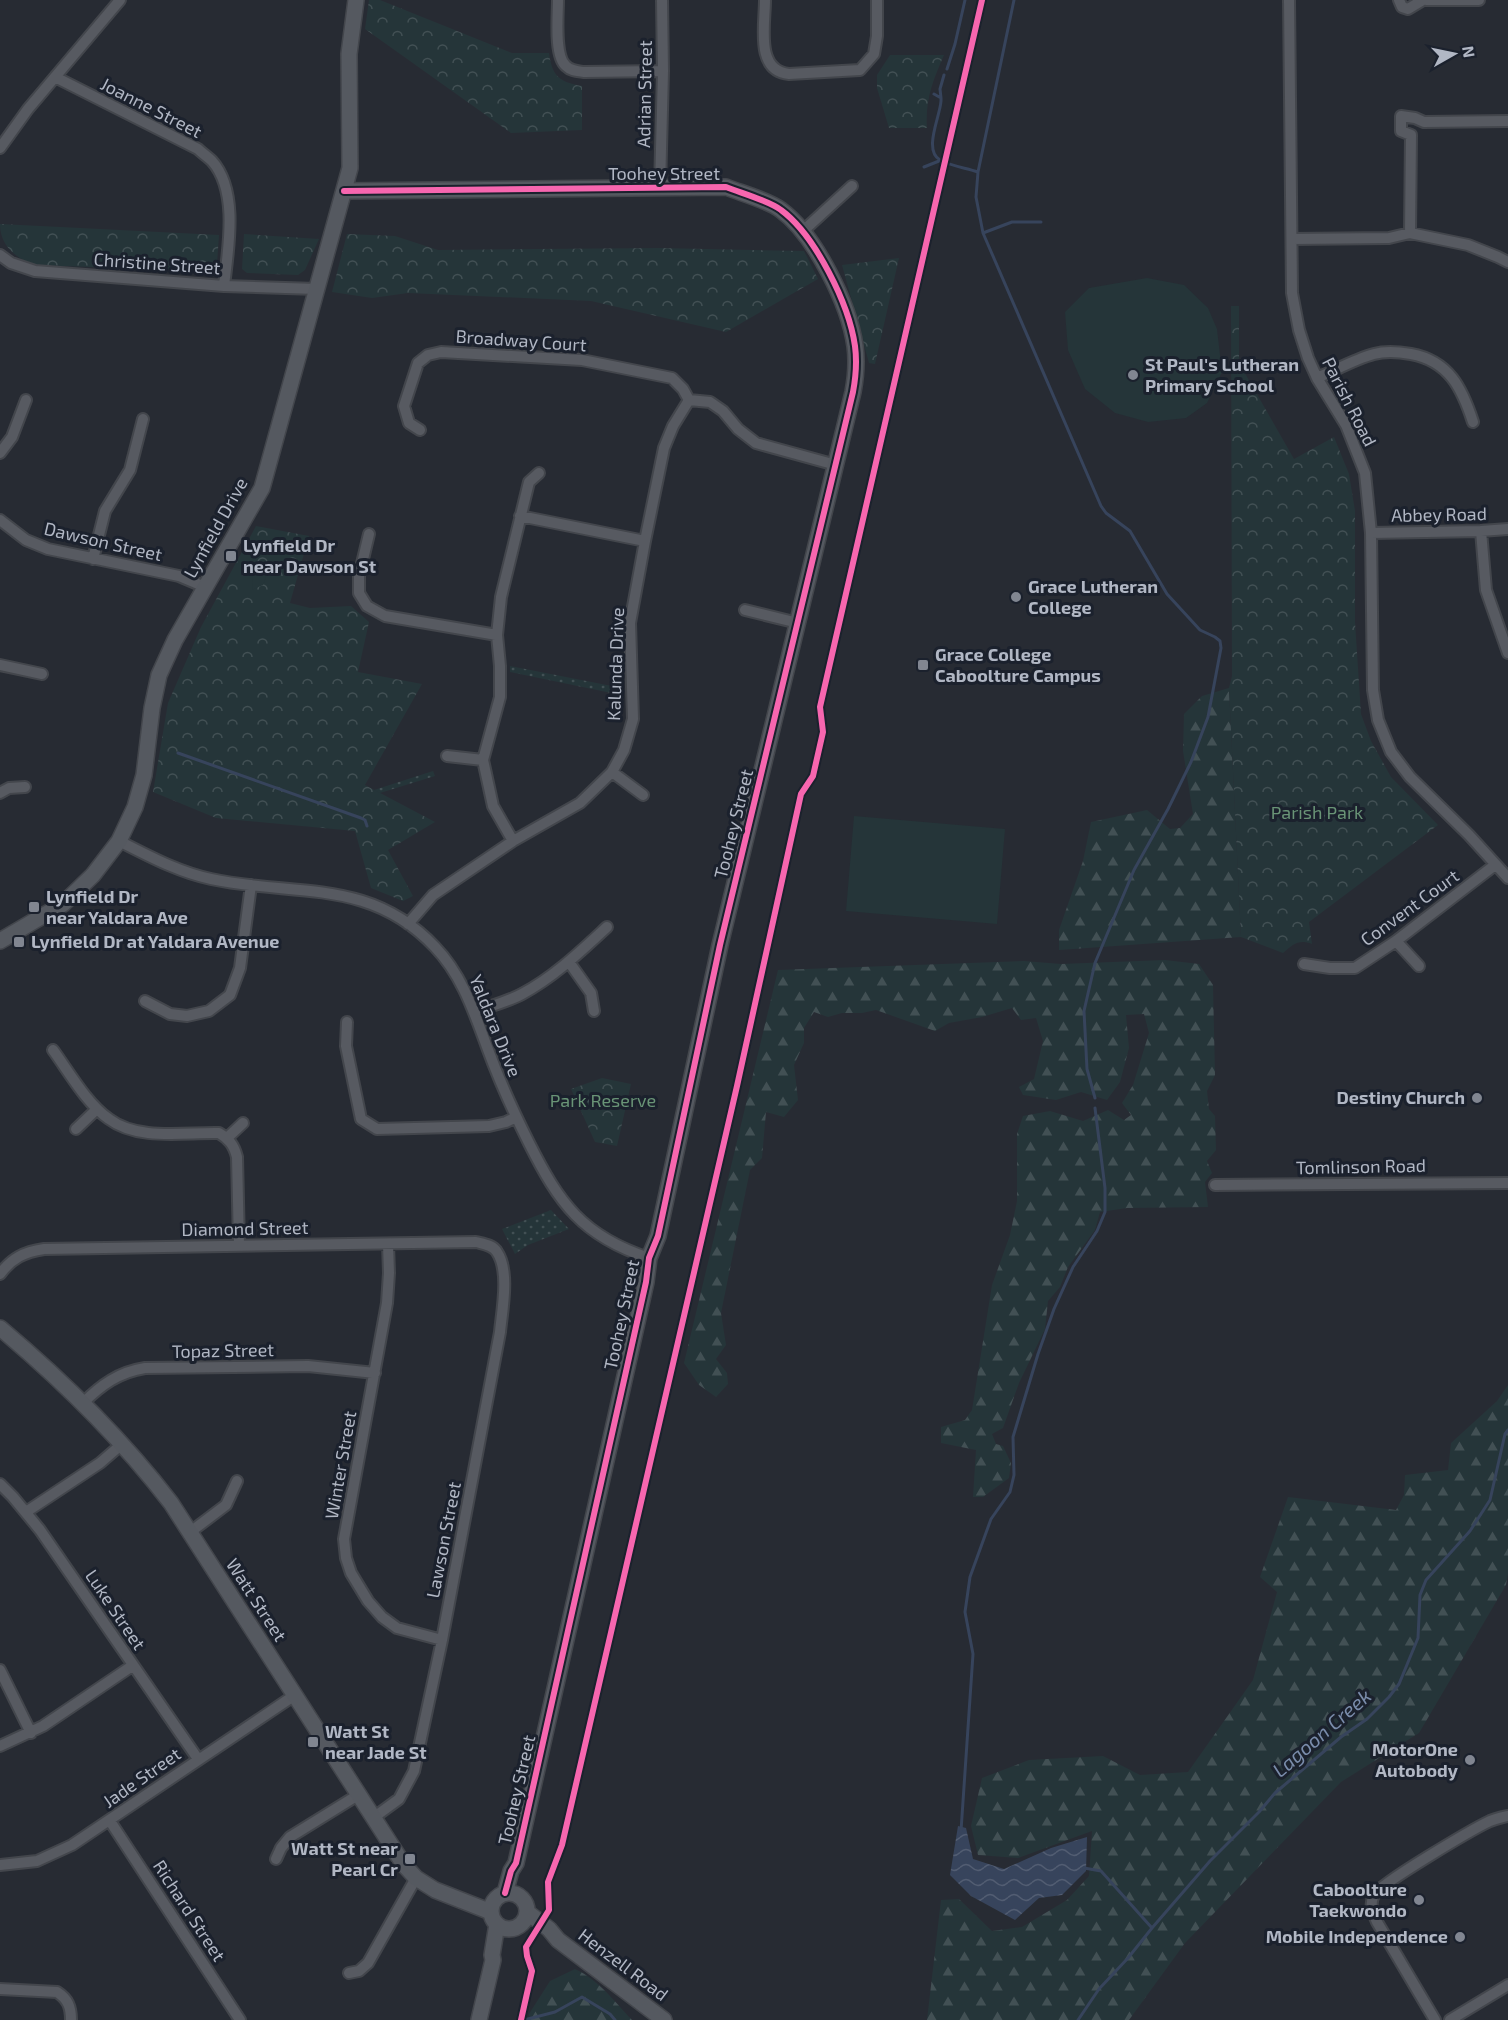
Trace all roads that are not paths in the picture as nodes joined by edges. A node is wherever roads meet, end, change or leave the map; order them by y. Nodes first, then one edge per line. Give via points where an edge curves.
1 (120, 0) edge
2 (356, 0) edge
3 (558, 0) edge
4 (662, 0) edge
5 (765, 0) edge
6 (877, 0) edge
7 (1288, 0) edge
8 (1399, 0) edge
9 (1425, 0) edge
10 (1479, 0) edge
11 (663, 71) junction
12 (55, 77) junction
13 (1508, 121) edge
14 (1424, 122) junction
15 (1411, 135) junction
16 (0, 148) edge
17 (852, 186) dead end
18 (660, 188) junction
19 (344, 191) junction
20 (803, 231) junction
21 (1410, 233) junction
22 (1292, 239) junction
23 (0, 255) edge
24 (1508, 262) edge
25 (224, 286) junction
26 (317, 289) junction
27 (1317, 378) junction
28 (26, 400) dead end
29 (689, 400) junction
30 (143, 419) dead end
31 (1473, 422) dead end
32 (420, 430) dead end
33 (0, 453) edge
34 (836, 465) junction
35 (539, 473) dead end
36 (519, 516) junction
37 (1, 524) edge
38 (1508, 529) edge
39 (1481, 531) junction
40 (1371, 533) junction
41 (369, 534) dead end
42 (645, 541) junction
43 (93, 559) junction
44 (205, 586) junction
45 (745, 610) dead end
46 (798, 623) junction
47 (497, 635) junction
48 (1508, 652) edge
49 (0, 665) edge
50 (42, 674) dead end
51 (447, 756) dead end
52 (483, 760) junction
53 (612, 772) junction
54 (25, 787) dead end
55 (0, 793) edge
56 (643, 795) dead end
57 (119, 841) junction
58 (513, 841) junction
59 (1495, 865) junction
60 (1508, 878) edge
61 (251, 885) junction
62 (408, 924) junction
63 (607, 927) dead end
64 (0, 941) edge
65 (1396, 941) junction
66 (569, 962) junction
67 (1304, 964) dead end
68 (1419, 966) dead end
69 (145, 1001) dead end
70 (594, 1011) dead end
71 (474, 1012) junction
72 (347, 1022) dead end
73 (53, 1050) dead end
74 (98, 1109) junction
75 (516, 1117) junction
76 (243, 1123) dead end
77 (76, 1129) dead end
78 (228, 1138) junction
79 (1508, 1183) edge
80 (1215, 1185) dead end
81 (388, 1244) junction
82 (239, 1245) junction
83 (497, 1251) joint
84 (649, 1258) junction
85 (0, 1274) edge
86 (0, 1328) edge
87 (375, 1373) junction
88 (83, 1403) junction
89 (122, 1444) junction
90 (237, 1480) dead end
91 (0, 1484) edge
92 (26, 1512) junction
93 (189, 1533) junction
94 (442, 1640) junction
95 (132, 1666) junction
96 (0, 1670) edge
97 (295, 1695) junction
98 (31, 1733) junction
99 (0, 1746) edge
100 (198, 1759) junction
101 (358, 1795) junction
102 (1508, 1816) edge
103 (373, 1818) junction
104 (110, 1821) junction
105 (276, 1859) dead end
106 (0, 1865) edge
107 (416, 1878) junction
108 (502, 1909) junction
109 (524, 1917) junction
110 (349, 1973) dead end
111 (1508, 1985) edge
112 (0, 1989) edge
113 (71, 2020) edge
114 (240, 2020) edge
115 (479, 2020) edge
116 (664, 2020) edge
117 (1436, 2020) edge
118 (1450, 2020) edge

1 - 12 street
2 - 19 street, Lynfield Drive via 349,54 350,168
3 - 11 street via 560,57 573,71
4 - 11 street, Adrian Street
5 - 6 street via 766,61 773,70 789,74 860,70 874,54
7 - 22 street, Parish Road
8 - 9 street via 1408,9
9 - 10 street
11 - 18 street, Adrian Street
12 - 16 street
12 - 25 street, Joanne Street via 198,149 213,163 224,185 230,222
13 - 14 street
14 - 15 street
14 - 15 street via 1401,116 1401,131
15 - 21 street
17 - 20 street
18 - 19 street, Toohey Street
18 - 20 street, Toohey Street via 726,187 780,209
19 - 26 street, Lynfield Drive
20 - 34 street, Toohey Street via 830,274 855,344 856,375
21 - 22 street via 1389,238
21 - 24 street via 1468,245
22 - 27 street, Parish Road via 1295,315
23 - 25 street, Christine Street via 35,271
25 - 26 street, Christine Street
26 - 44 street, Lynfield Drive via 262,488
27 - 31 street via 1375,354 1400,352 1421,356 1442,366 1457,384
27 - 40 street, Parish Road via 1346,425 1365,473
28 - 33 street via 12,437
29 - 32 street, Broadway Court via 672,378 582,360 441,351 418,363 404,406 409,423
29 - 34 street via 710,402 756,443
29 - 42 street, Kalunda Drive via 664,448
30 - 43 street via 130,470 105,511
34 - 46 street, Toohey Street
35 - 36 street via 529,482
36 - 42 street
36 - 47 street
37 - 43 street, Dawson Street via 36,545
38 - 39 street, Abbey Road
39 - 40 street, Abbey Road
39 - 48 street via 1486,590
40 - 59 street, Parish Road via 1373,690 1378,720 1391,752 1410,777
41 - 47 street via 359,576 359,593 367,606 384,616
42 - 53 street, Kalunda Drive via 630,623 633,719 624,750
43 - 44 street, Dawson Street via 179,576
44 - 57 street, Lynfield Drive via 159,675 142,783
45 - 46 street
46 - 84 street, Toohey Street via 720,945 658,1236
47 - 52 street via 500,697
49 - 50 street
51 - 52 street
52 - 58 street via 493,806
53 - 56 street
53 - 58 street, Kalunda Drive via 580,803
54 - 55 street
57 - 61 street, Yaldara Drive via 183,872
57 - 64 street, Lynfield Drive via 93,875 63,904
58 - 62 street, Kalunda Drive via 433,894
59 - 60 street, Parish Road
59 - 65 street, Convent Court
61 - 62 street, Yaldara Drive via 340,894 380,906
61 - 69 street via 240,968 230,995 209,1011 187,1016 170,1014
62 - 71 street, Yaldara Drive via 445,958
63 - 66 street
65 - 67 street, Convent Court via 1355,968
65 - 68 street
66 - 70 street via 591,993
66 - 71 street via 519,996
71 - 75 street, Yaldara Drive
72 - 75 street via 346,1046 357,1105 361,1119 368,1125 377,1129 489,1126
73 - 74 street
74 - 77 street
74 - 78 street via 109,1120 135,1131 219,1133
75 - 84 street, Yaldara Drive via 551,1186 572,1214 600,1236
76 - 78 street
78 - 82 street via 237,1156
79 - 80 street, Tomlinson Road
81 - 82 street, Diamond Street
81 - 83 street, Diamond Street via 476,1242
81 - 87 street, Winter Street via 387,1303
82 - 85 street, Diamond Street via 44,1249 15,1257
83 - 94 street, Lawson Street via 504,1297 500,1332
84 - 108 street, Toohey Street via 516,1863
86 - 88 street, Watt Street
87 - 88 street, Topaz Street via 308,1366 145,1368 109,1380
87 - 94 street, Winter Street via 344,1539 346,1558 359,1588 382,1617 397,1628
88 - 89 street, Watt Street
89 - 92 street
89 - 93 street, Watt Street via 171,1503
90 - 93 street via 226,1505
91 - 92 street, Luke Street
92 - 95 street, Luke Street
93 - 97 street, Watt Street
94 - 103 street, Lawson Street via 414,1772 399,1799
95 - 98 street
95 - 100 street, Luke Street
96 - 98 street
97 - 100 street, Jade Street
97 - 101 street, Watt Street
98 - 99 street
100 - 104 street, Jade Street
101 - 103 street, Watt Street
101 - 105 street via 290,1837
102 - 117 street via 1484,1824 1394,1878 1372,1900 1377,1922
103 - 107 street, Watt Street
104 - 106 street, Jade Street via 53,1855
104 - 114 street, Richard Street
107 - 108 street, Watt Street via 435,1890 464,1900 478,1899
107 - 110 street via 368,1963
108 - 109 street via 515,1928
108 - 109 street via 524,1902
108 - 115 street, Toohey Street via 502,1944 493,1960
109 - 116 street, Henzell Road via 549,1929 558,1940
111 - 118 street
112 - 113 street via 69,1993

